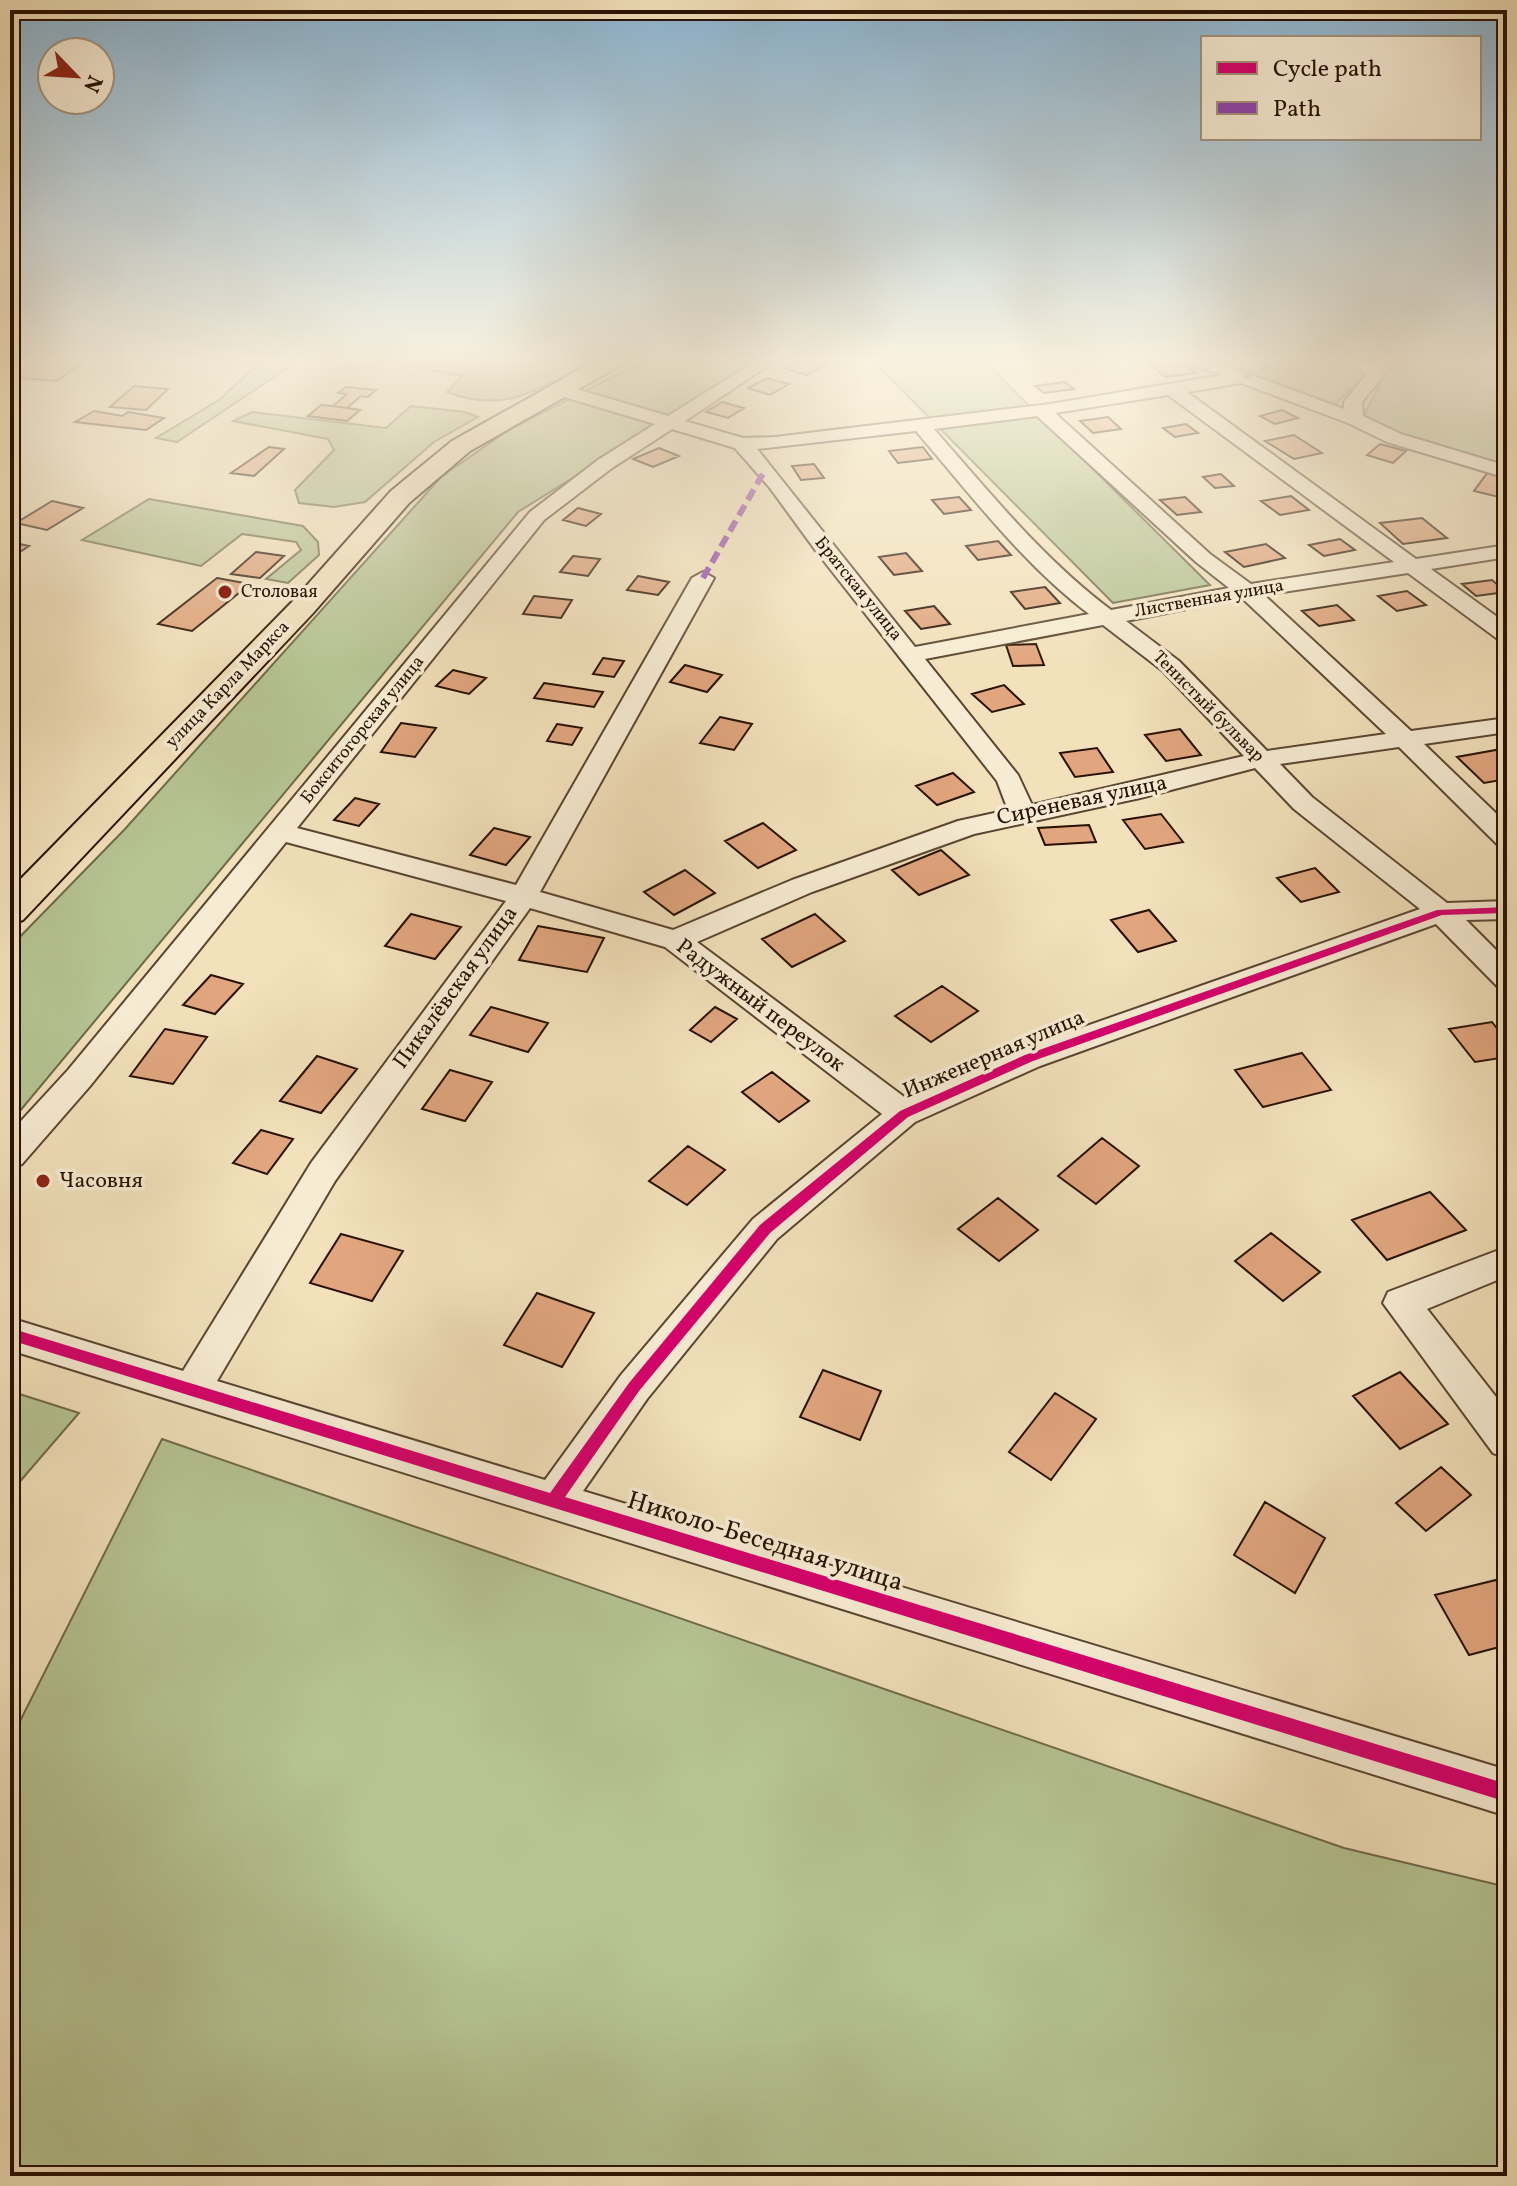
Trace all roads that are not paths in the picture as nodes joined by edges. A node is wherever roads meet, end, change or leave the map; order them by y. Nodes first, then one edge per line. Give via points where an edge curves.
1 (441, 463) edge
2 (607, 463) edge
3 (759, 463) edge
4 (954, 463) edge
5 (1099, 463) edge
6 (1274, 463) edge
7 (1477, 463) edge
8 (1507, 472) edge
9 (1507, 551) edge
10 (1415, 566) junction
11 (703, 578) dead end
12 (1247, 591) junction
13 (1108, 618) junction
14 (1507, 635) edge
15 (912, 655) junction
16 (1507, 725) edge
17 (1405, 739) junction
18 (1261, 759) junction
19 (1022, 813) junction
20 (280, 832) junction
21 (1507, 839) edge
22 (523, 898) junction
23 (1507, 910) edge
24 (10, 912) edge
25 (1441, 912) junction
26 (675, 940) junction
27 (1507, 979) edge
28 (904, 1114) junction
29 (10, 1155) edge
30 (1507, 1261) edge
31 (10, 1334) edge
32 (193, 1388) junction
33 (1507, 1441) edge
34 (554, 1500) junction
35 (1507, 1793) edge

1 - 24 main road, улица Карла Маркса via 400,497 303,607
2 - 20 street, Бокситогорская улица via 537,516
3 - 15 street, Братская улица
4 - 13 street, Тенистый бульвар via 1072,591
5 - 12 street
6 - 10 street
7 - 8 street
9 - 10 street, Лиственная улица
10 - 12 street, Лиственная улица
10 - 14 street
11 - 22 street, Пикалёвская улица
12 - 13 street, Лиственная улица
12 - 17 street
13 - 15 street, Лиственная улица
13 - 18 street, Тенистый бульвар via 1171,666
15 - 19 street, Братская улица via 1009,780
16 - 17 street, Сиреневая улица
17 - 18 street, Сиреневая улица
17 - 21 street
18 - 19 street, Сиреневая улица
18 - 25 street, Тенистый бульвар via 1303,803
19 - 26 street, Сиреневая улица via 967,827 802,886
20 - 22 street, Радужный переулок
20 - 29 street, Бокситогорская улица
22 - 26 street, Радужный переулок
22 - 32 street, Пикалёвская улица via 323,1172
23 - 25 street, Инженерная улица
25 - 27 street, Тенистый бульвар
25 - 28 street, Инженерная улица via 1029,1058
26 - 28 street, Радужный переулок
28 - 34 street, Инженерная улица via 765,1229 634,1387
30 - 33 street via 1401,1303
31 - 32 street, Николо-Беседная улица
32 - 34 street, Николо-Беседная улица
34 - 35 street, Николо-Беседная улица

